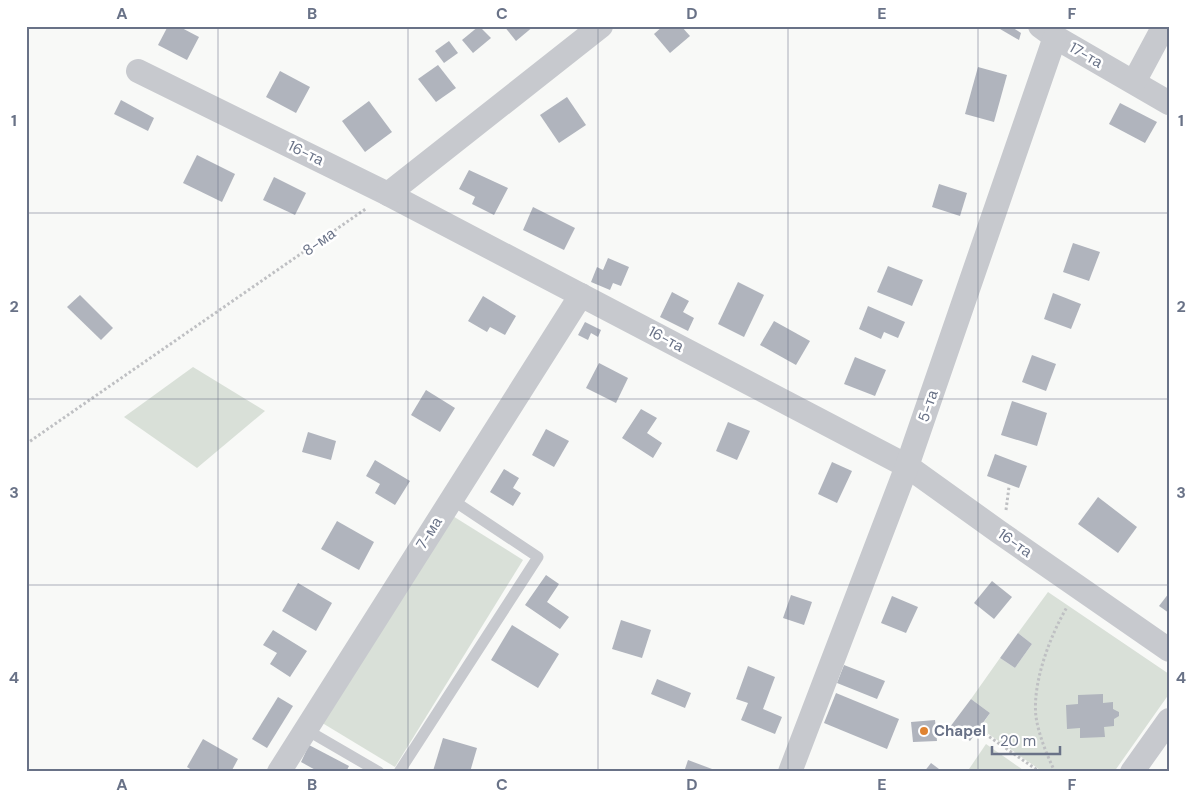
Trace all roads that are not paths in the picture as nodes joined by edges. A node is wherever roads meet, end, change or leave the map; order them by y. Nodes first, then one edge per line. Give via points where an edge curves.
1 (601, 26) edge
2 (1164, 26) edge
3 (1048, 31) edge
4 (138, 71) dead end
5 (1134, 82) junction
6 (1169, 103) edge
7 (388, 194) junction
8 (581, 295) junction
9 (907, 466) junction
10 (450, 499) junction
11 (1169, 650) edge
12 (305, 729) junction
13 (1166, 729) edge
14 (279, 772) edge
15 (378, 772) edge
16 (399, 772) edge
17 (790, 772) edge
18 (1132, 772) edge

1 - 7 street
2 - 5 street
3 - 5 street, 17-та
3 - 9 street, 5-та
4 - 7 street, 16-та
5 - 6 street, 17-та
7 - 8 street, 16-та
8 - 9 street, 16-та
8 - 10 street, 7-ма
9 - 11 street, 16-та
9 - 17 street, 5-та
10 - 12 street, 7-ма
10 - 16 lane via 538,557
12 - 14 street, 7-ма
12 - 15 lane
13 - 18 street

